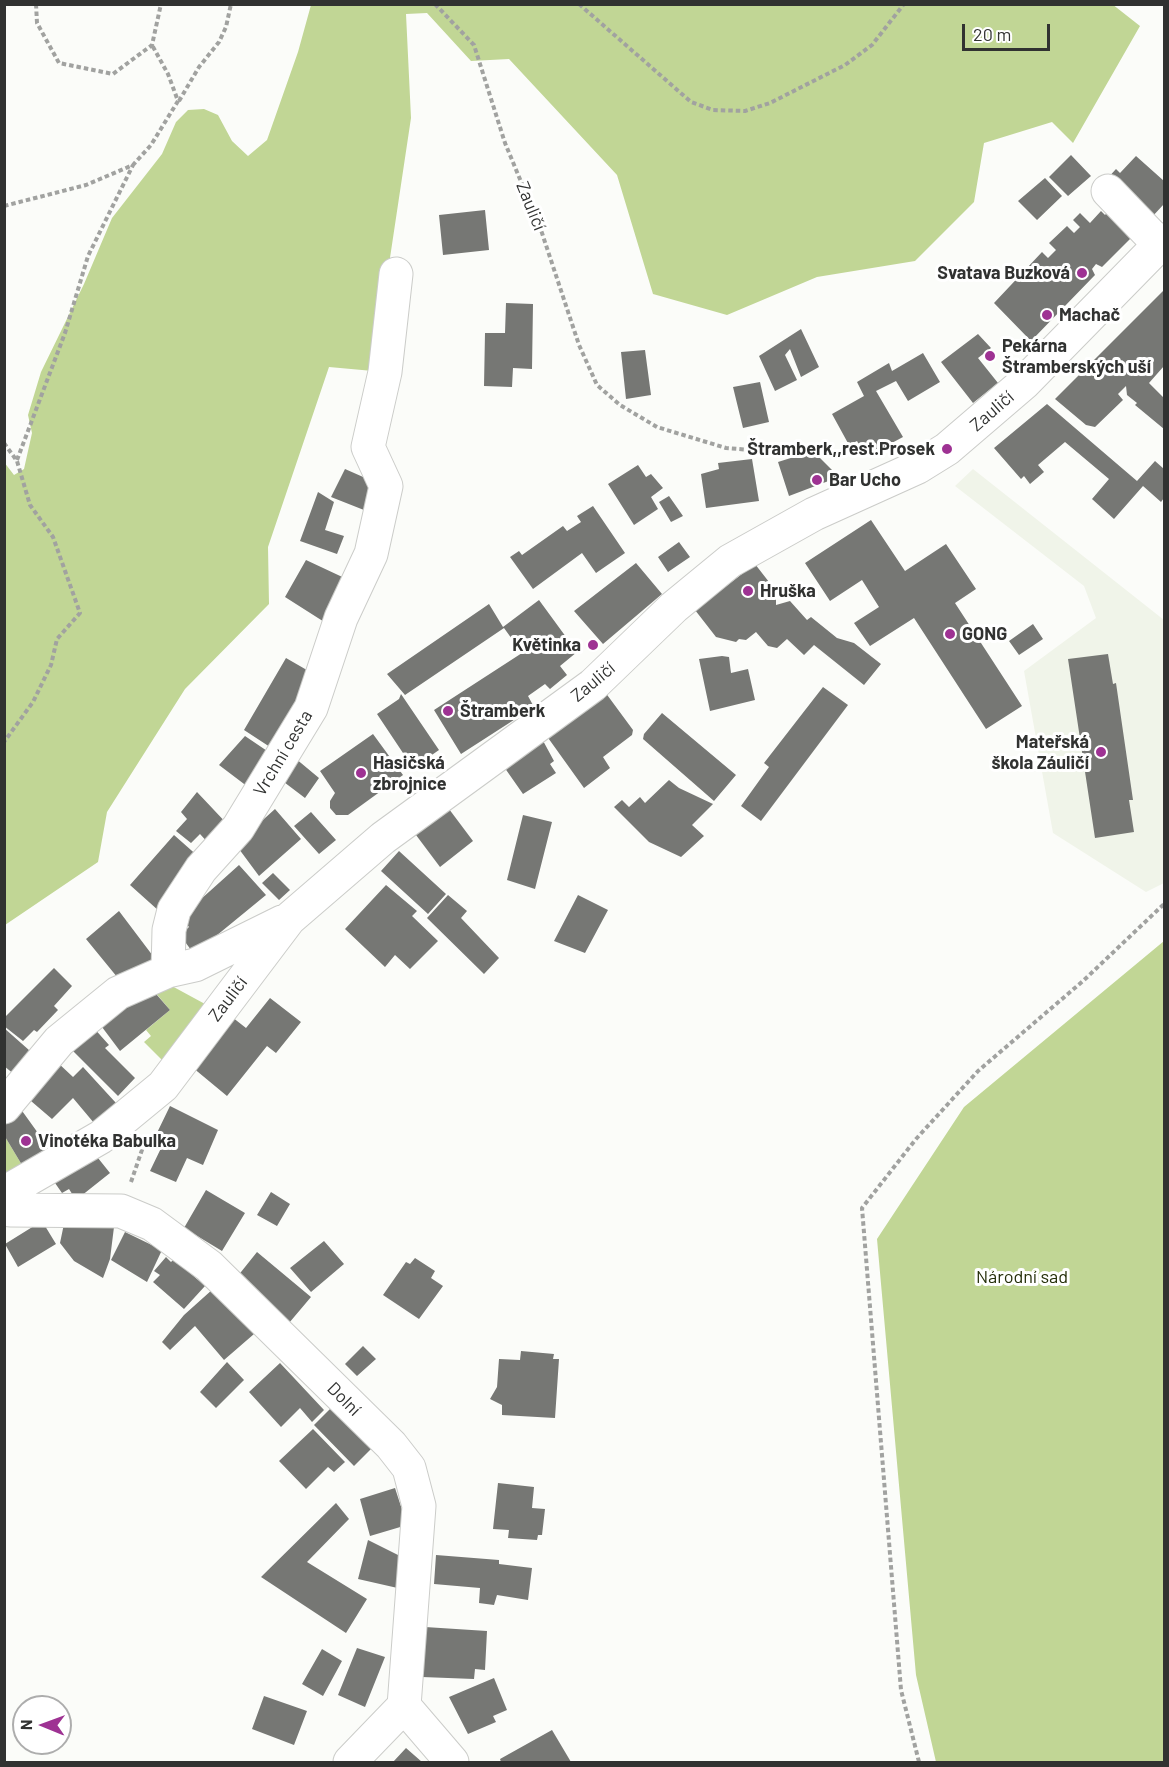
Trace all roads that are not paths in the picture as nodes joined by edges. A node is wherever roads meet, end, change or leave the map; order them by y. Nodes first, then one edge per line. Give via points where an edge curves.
1 (1108, 191) dead end
2 (1161, 248) edge
3 (396, 274) dead end
4 (289, 919) junction
5 (168, 971) junction
6 (4, 1107) edge
7 (4, 1193) edge
8 (4, 1203) edge
9 (404, 1706) junction
10 (350, 1762) edge
11 (452, 1762) edge

1 - 2 street
2 - 4 street, Zauličí via 1024,383 947,449 918,467 814,513 730,561 674,607 593,685 383,838
3 - 5 street, Vrchní cesta via 385,372 368,447 386,486 371,554 341,618 311,708 238,828 201,869 174,910 169,930
4 - 5 street via 195,965
4 - 7 street, Zauličí via 163,1086 91,1144
5 - 6 street via 118,993 59,1041
8 - 9 street, Dolní via 10,1210 122,1212 152,1224 209,1266 391,1445 409,1468 419,1506
9 - 10 street
9 - 11 street

